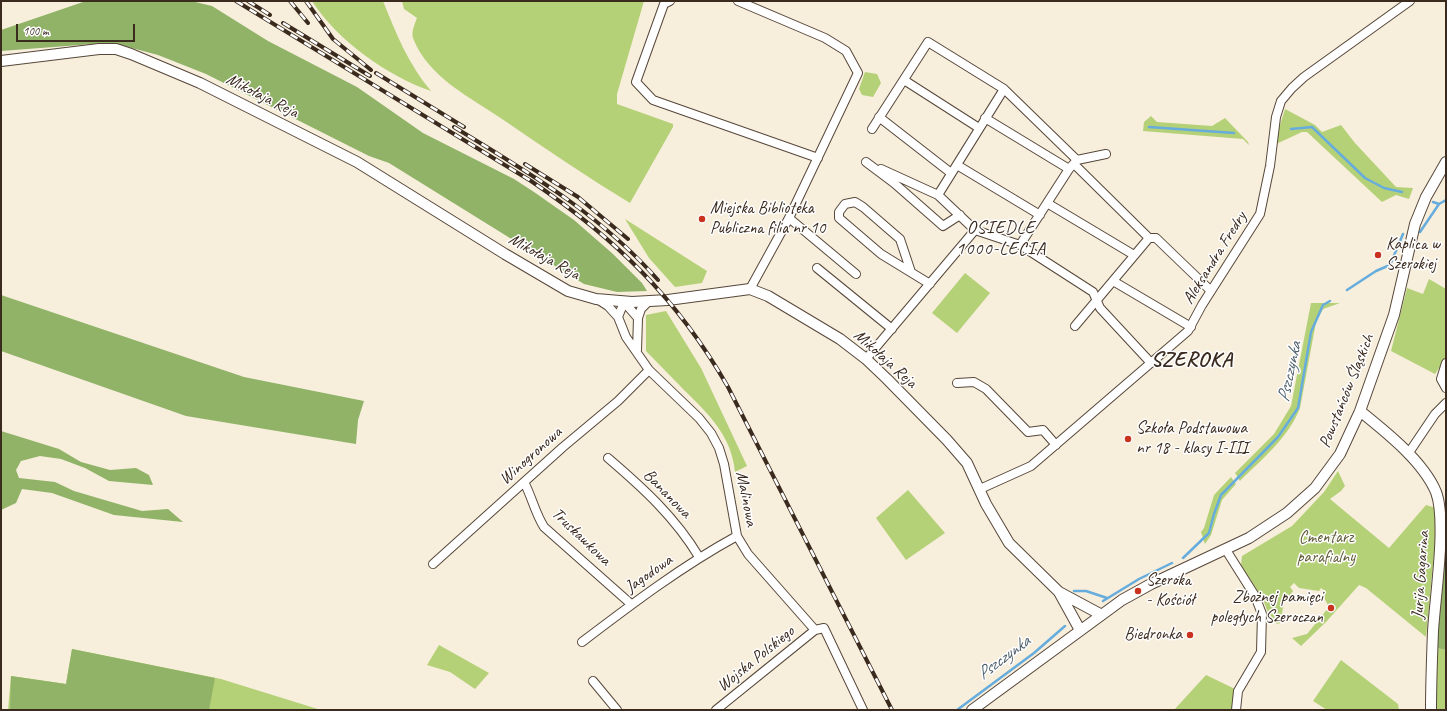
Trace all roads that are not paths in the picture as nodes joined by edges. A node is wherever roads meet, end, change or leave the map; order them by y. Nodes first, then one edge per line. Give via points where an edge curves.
1 (670, 1) edge
2 (738, 1) edge
3 (1410, 1) edge
4 (1, 61) edge
5 (904, 80) junction
6 (1004, 89) junction
7 (879, 117) junction
8 (985, 118) junction
9 (979, 128) junction
10 (872, 129) dead end
11 (1106, 154) dead end
12 (818, 158) junction
13 (1446, 162) edge
14 (957, 164) junction
15 (1073, 164) junction
16 (951, 173) junction
17 (938, 195) junction
18 (1047, 203) junction
19 (960, 215) junction
20 (1040, 215) junction
21 (789, 218) junction
22 (975, 230) junction
23 (1149, 238) junction
24 (1020, 245) junction
25 (1134, 255) junction
26 (817, 268) dead end
27 (911, 272) junction
28 (856, 274) dead end
29 (1113, 281) junction
30 (930, 284) junction
31 (750, 290) junction
32 (1211, 292) junction
33 (596, 299) junction
34 (1096, 300) junction
35 (624, 302) junction
36 (648, 302) junction
37 (618, 317) junction
38 (638, 318) junction
39 (1075, 326) dead end
40 (1190, 327) junction
41 (892, 329) junction
42 (637, 350) junction
43 (866, 359) junction
44 (1151, 363) junction
45 (1446, 363) edge
46 (649, 370) junction
47 (957, 384) dead end
48 (1446, 388) edge
49 (1446, 403) edge
50 (1360, 411) junction
51 (1056, 445) junction
52 (1408, 454) junction
53 (608, 458) dead end
54 (524, 482) junction
55 (980, 490) junction
56 (737, 536) junction
57 (1226, 550) junction
58 (699, 557) junction
59 (433, 564) dead end
60 (1059, 592) junction
61 (631, 604) junction
62 (1100, 614) junction
63 (815, 630) junction
64 (1080, 630) junction
65 (582, 642) dead end
66 (593, 682) dead end
67 (617, 710) edge
68 (716, 710) edge
69 (863, 710) edge
70 (972, 710) edge
71 (1236, 710) edge
72 (1431, 710) edge

1 - 12 street via 664,4 636,82 653,100
2 - 12 street via 825,38 846,52 858,73
3 - 32 street, Aleksandra Fredry via 1304,77 1281,101 1260,214
4 - 33 street, Mikołaja Reja via 116,49 131,54 200,83 357,162 536,273 568,291
5 - 6 street via 928,42
5 - 7 street
5 - 9 street
6 - 8 street
6 - 15 street
7 - 10 street
7 - 16 street
8 - 9 street
8 - 15 street
9 - 14 street
11 - 15 street
12 - 21 street
13 - 50 street, Powstańców Śląskich via 1426,197 1415,224 1394,315
14 - 16 street
14 - 20 street
15 - 18 street
15 - 23 street
16 - 17 street
17 - 19 street
17 - 19 street via 866,162 943,226
18 - 20 street
18 - 25 street
19 - 22 street
20 - 24 street
21 - 28 street
21 - 31 street
22 - 24 street
22 - 30 street
23 - 25 street
23 - 32 street via 1156,238
24 - 34 street via 1093,292
25 - 29 street
26 - 41 street
27 - 27 street via 881,254 839,218 839,212 845,204 855,202 863,206 900,239
27 - 30 street
29 - 34 street
29 - 40 street
30 - 41 street
31 - 36 street, Mikołaja Reja
31 - 43 street, Mikołaja Reja via 768,296 840,339
32 - 40 street, Aleksandra Fredry
33 - 35 street, Mikołaja Reja
33 - 37 street via 608,306
34 - 39 street
34 - 44 street via 1100,308
35 - 36 street, Mikołaja Reja
35 - 37 street
35 - 38 street
36 - 38 street via 641,309
37 - 42 street, Malinowa via 626,337
38 - 42 street
40 - 44 street, Aleksandra Fredry via 1188,332
41 - 43 street
42 - 46 street, Malinowa
43 - 55 street, Mikołaja Reja via 947,440 967,464
44 - 51 street, Aleksandra Fredry
45 - 48 street via 1441,379
46 - 54 street, Winogronowa via 618,402
46 - 56 street, Malinowa via 699,418 717,443 724,464
47 - 51 street via 974,382 986,389 1028,432 1043,430
49 - 52 street via 1435,414
50 - 52 street, Jurija Gagarina
50 - 57 street, Powstańców Śląskich via 1340,454 1315,488 1271,525
51 - 55 street, Aleksandra Fredry via 1031,466
52 - 72 street, Jurija Gagarina via 1431,482 1441,509
53 - 58 street, Bananowa via 664,508
54 - 59 street, Winogronowa
54 - 61 street, Truskawkowa via 544,527
55 - 60 street, Mikołaja Reja via 1009,543
56 - 58 street, Jagodowa
56 - 63 street, Malinowa via 748,554
57 - 62 street, Powstańców Śląskich via 1151,584
57 - 71 street via 1255,596 1262,614 1261,652 1238,691
58 - 61 street, Jagodowa
60 - 62 street, Mikołaja Reja
60 - 64 street, Mikołaja Reja
61 - 65 street, Jagodowa
62 - 64 street, Powstańców Śląskich
63 - 68 street, Wojska Polskiego
63 - 69 street, Malinowa via 824,628
64 - 70 street, Powstańców Śląskich
66 - 67 street

